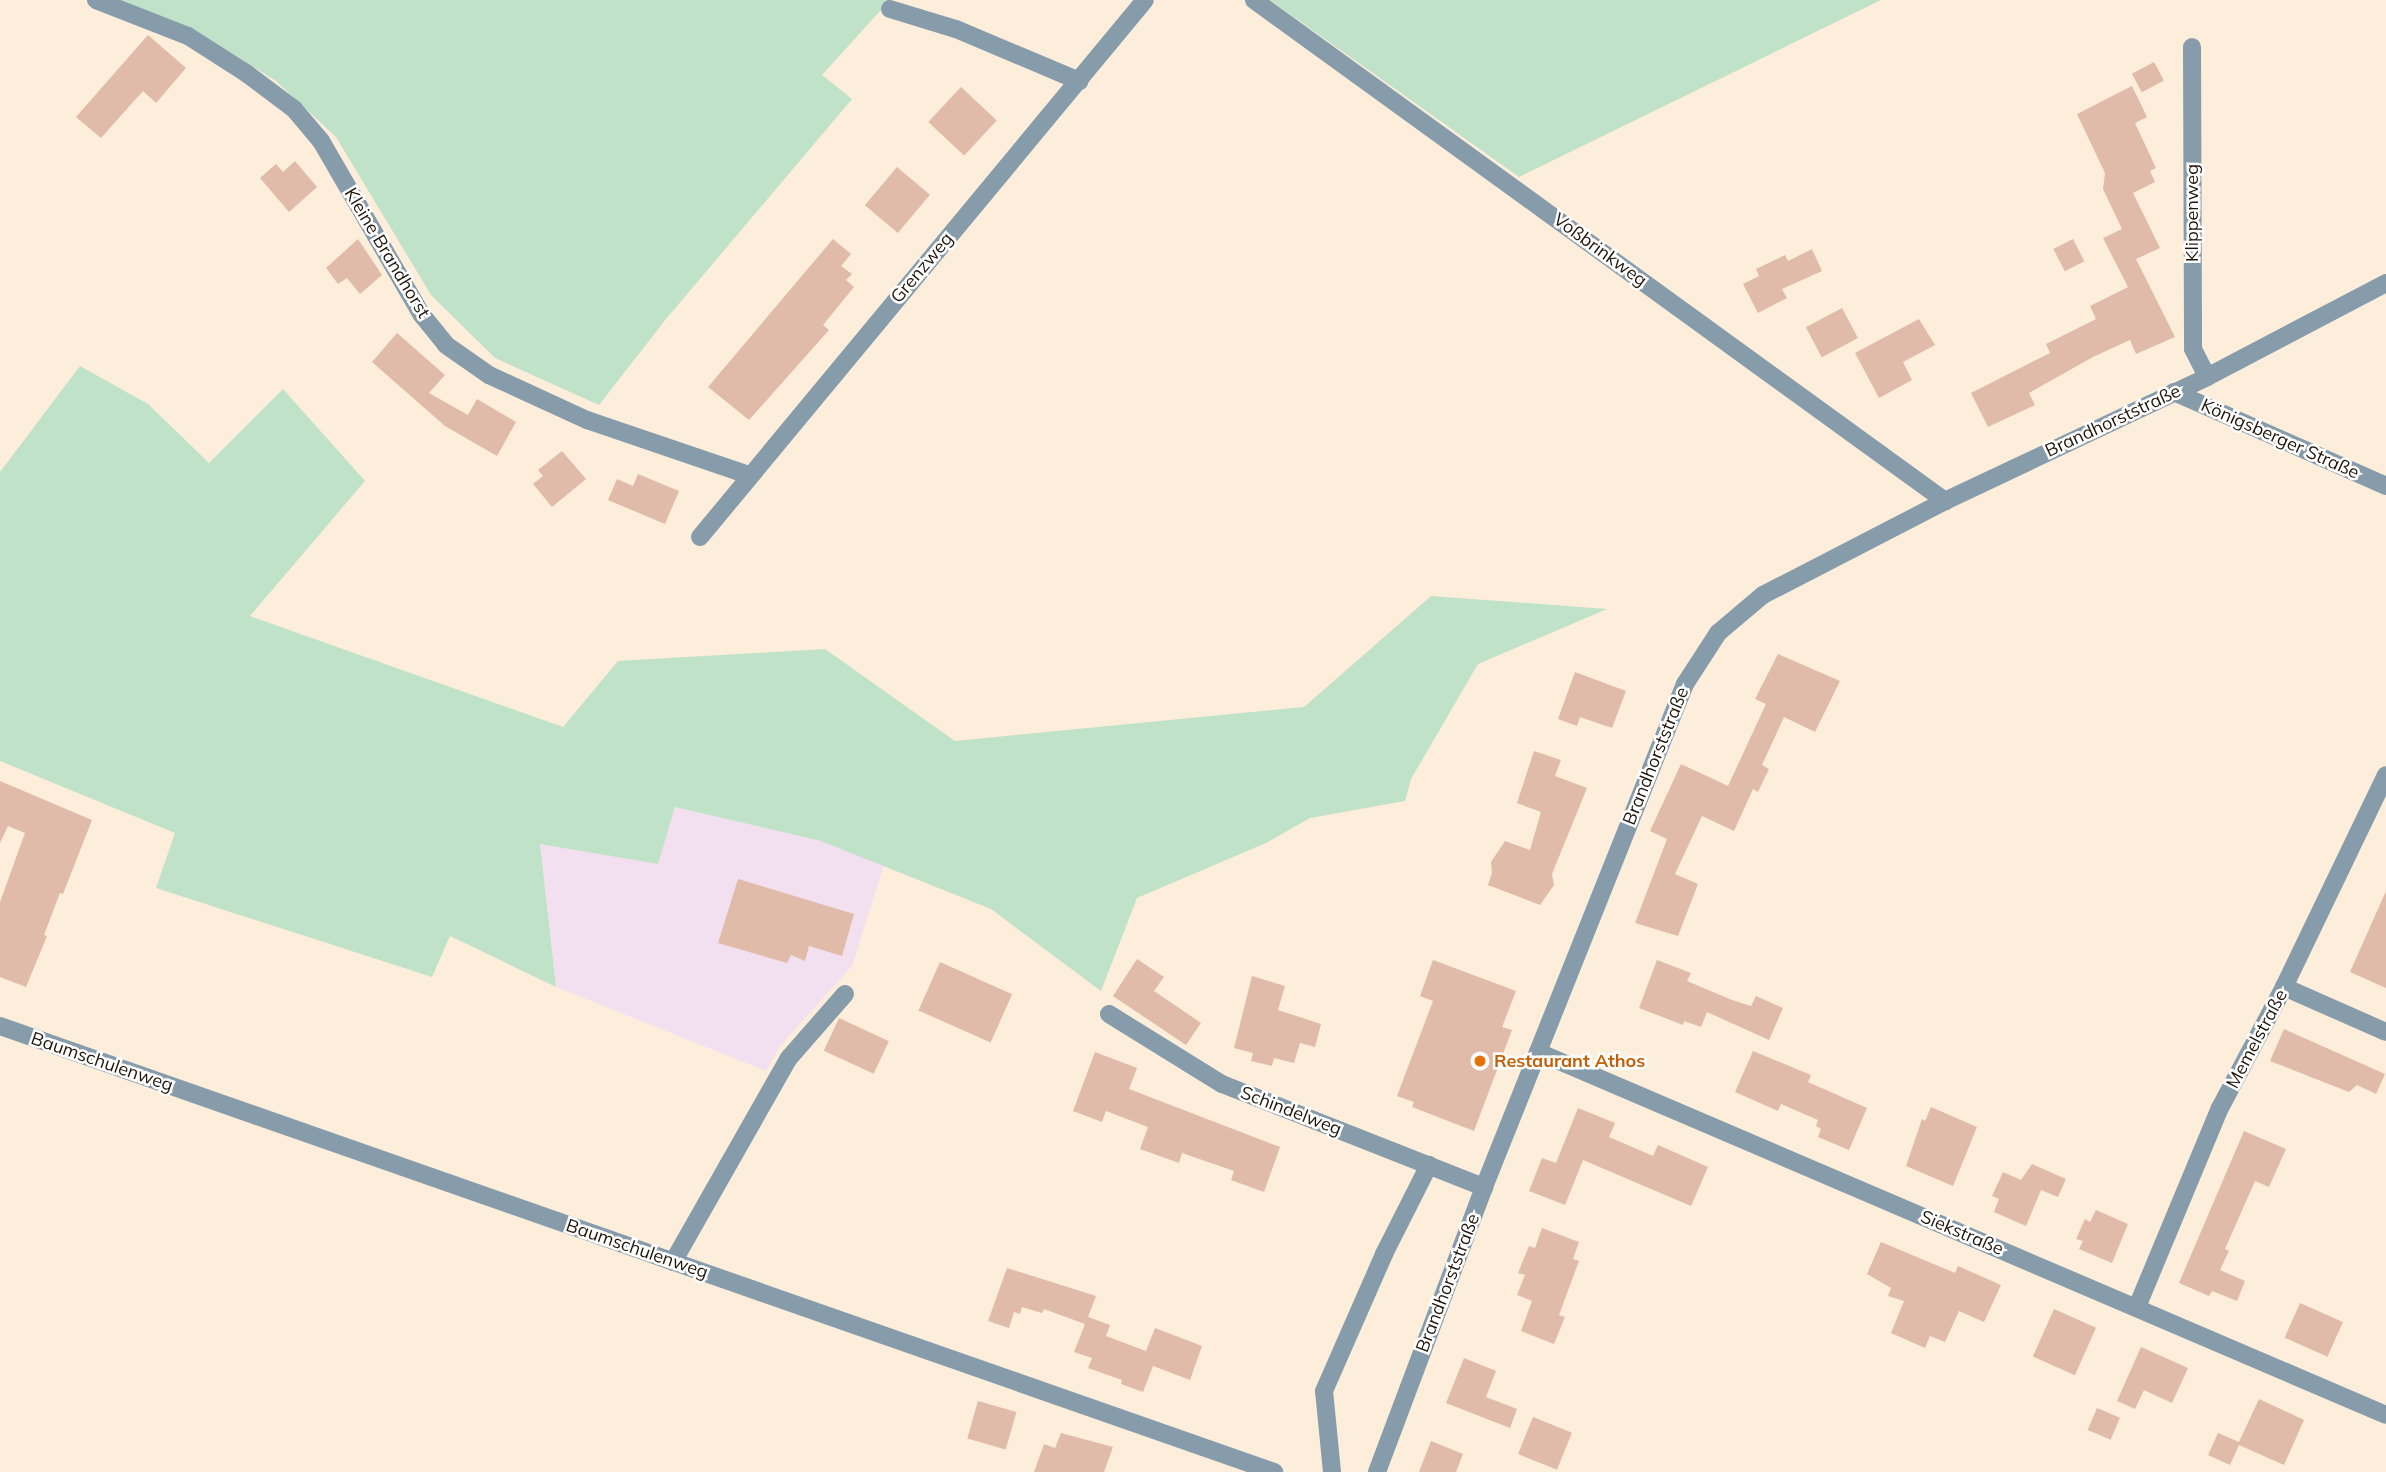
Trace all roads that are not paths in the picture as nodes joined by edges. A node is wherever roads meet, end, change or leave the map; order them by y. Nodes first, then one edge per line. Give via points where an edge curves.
1 (96, 0) edge
2 (1145, 0) edge
3 (1254, 0) edge
4 (890, 9) dead end
5 (2192, 47) dead end
6 (1079, 81) junction
7 (2386, 283) edge
8 (2207, 377) junction
9 (2174, 392) junction
10 (749, 475) junction
11 (2386, 486) edge
12 (1945, 500) junction
13 (701, 537) dead end
14 (2386, 775) edge
15 (2284, 987) junction
16 (845, 994) dead end
17 (1110, 1014) dead end
18 (0, 1026) edge
19 (2386, 1032) edge
20 (1538, 1052) junction
21 (1429, 1165) junction
22 (1484, 1187) junction
23 (673, 1262) junction
24 (2137, 1307) junction
25 (2386, 1415) edge
26 (1274, 1472) edge
27 (1332, 1472) edge
28 (1377, 1472) edge

1 - 10 street, Kleine Brandhorst via 188,36 294,109 321,141 422,315 446,345 489,374 587,420
2 - 6 street, Grenzweg
3 - 12 street, Voßbrinkweg
4 - 6 street via 956,29
5 - 8 street, Klippenweg via 2193,349
6 - 10 street, Grenzweg
7 - 8 street, Brandhorststraße
8 - 9 street, Brandhorststraße
9 - 11 street, Königsberger Straße
9 - 12 street, Brandhorststraße
10 - 13 street, Grenzweg
12 - 20 street, Brandhorststraße via 1763,595 1718,633 1685,684
14 - 15 street, Memelstraße
15 - 19 street
15 - 24 street, Memelstraße via 2220,1108
16 - 23 street via 789,1058
17 - 21 street, Schindelweg via 1222,1084
18 - 23 street, Baumschulenweg
20 - 22 street, Brandhorststraße
20 - 24 street, Siekstraße
21 - 22 street, Schindelweg
21 - 27 street via 1324,1391
22 - 28 street, Brandhorststraße
23 - 26 street, Baumschulenweg
24 - 25 street, Siekstraße

